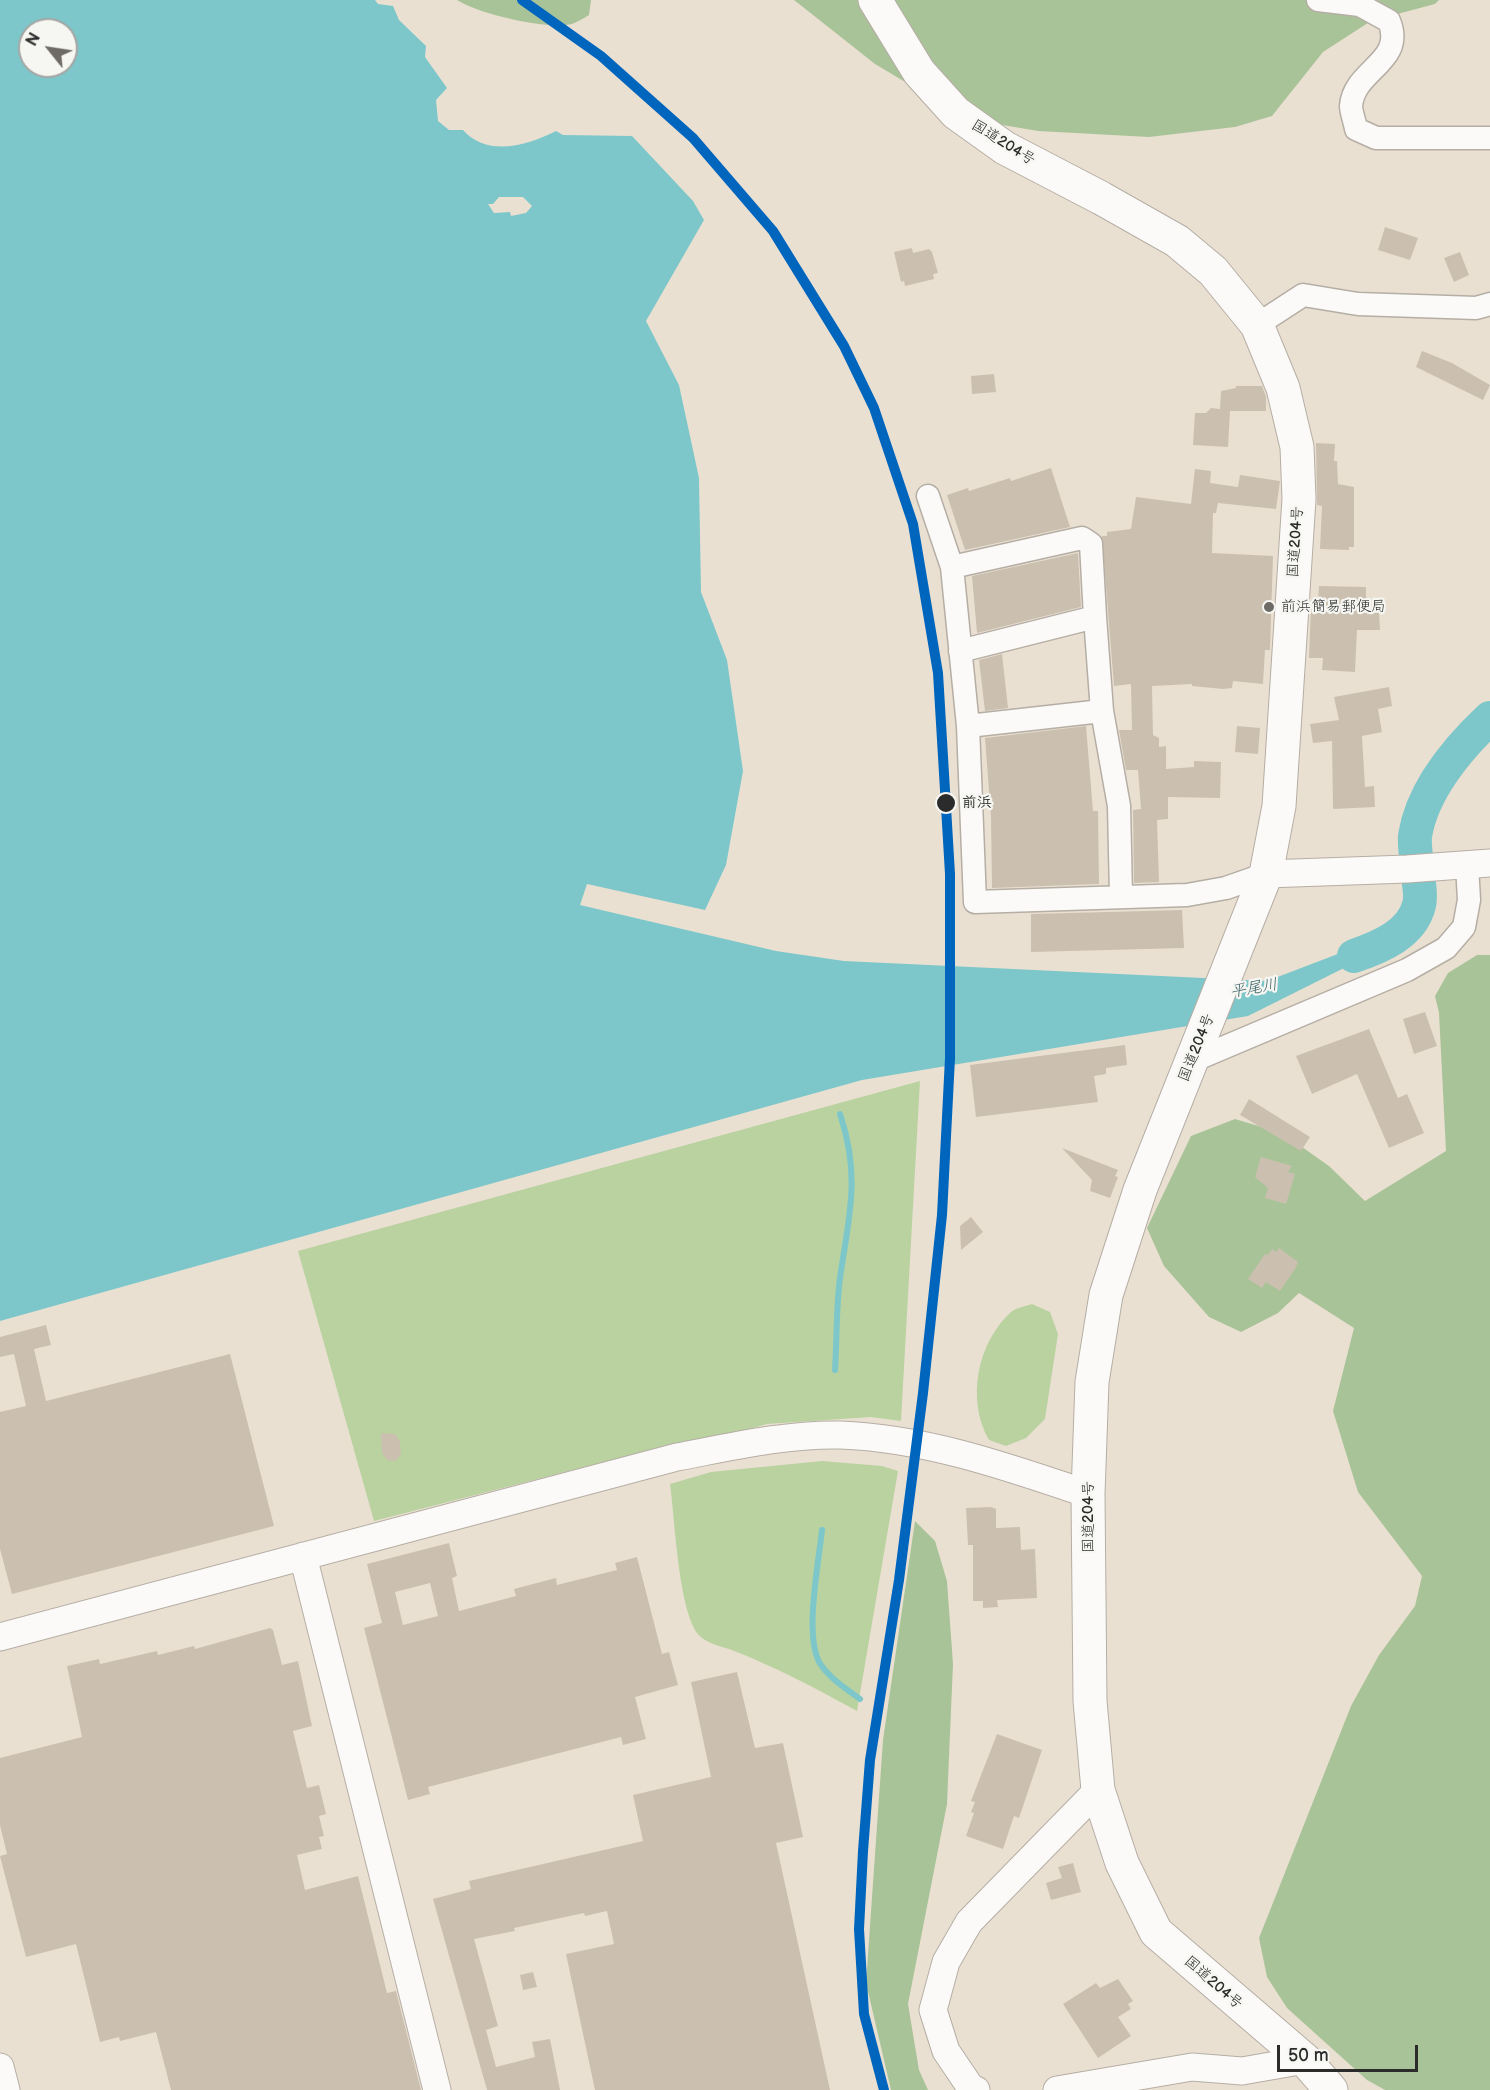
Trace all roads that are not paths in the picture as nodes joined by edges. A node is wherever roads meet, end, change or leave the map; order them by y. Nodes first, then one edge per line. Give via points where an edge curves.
1 (875, 0) edge
2 (1318, 0) edge
3 (1490, 138) edge
4 (1490, 304) edge
5 (1257, 325) junction
6 (928, 496) dead end
7 (952, 567) junction
8 (1095, 617) junction
9 (960, 651) junction
10 (1102, 711) junction
11 (968, 726) junction
12 (1469, 865) edge
13 (1266, 874) junction
14 (1121, 896) junction
15 (1195, 1052) junction
16 (1088, 1494) junction
17 (303, 1556) junction
18 (0, 1637) edge
19 (1098, 1790) junction
20 (1305, 2061) junction
21 (0, 2067) edge
22 (6, 2090) edge
23 (437, 2090) edge
24 (976, 2090) edge
25 (1057, 2090) edge
26 (1331, 2090) edge

1 - 5 highway, 国道204号 via 919,72 956,113 1005,148 1177,241 1213,271
2 - 3 street via 1360,5 1389,21 1394,33 1393,47 1355,94 1351,106 1356,129 1376,138
4 - 5 street via 1476,308 1358,304 1303,295
5 - 13 highway, 国道204号 via 1283,388 1297,447 1299,499 1279,806
6 - 7 street
7 - 8 street via 1082,538 1091,543
7 - 9 street
8 - 9 street
8 - 10 street
9 - 11 street
10 - 11 street
10 - 14 street via 1119,806
11 - 14 street via 975,902
12 - 13 street
12 - 15 street via 1464,927 1446,948 1407,970
13 - 14 street via 1226,888 1187,895
13 - 15 highway, 国道204号
15 - 16 highway, 国道204号 via 1140,1190 1106,1295 1092,1382
16 - 17 street via 947,1449 838,1435 770,1440 677,1457
16 - 19 highway, 国道204号 via 1090,1701
17 - 18 street
17 - 23 street
19 - 20 highway, 国道204号 via 1122,1863 1156,1932
19 - 24 street via 969,1922 946,1962 933,2010 946,2051
20 - 25 street via 1242,2071 1192,2067
20 - 26 highway, 国道204号
21 - 22 street

